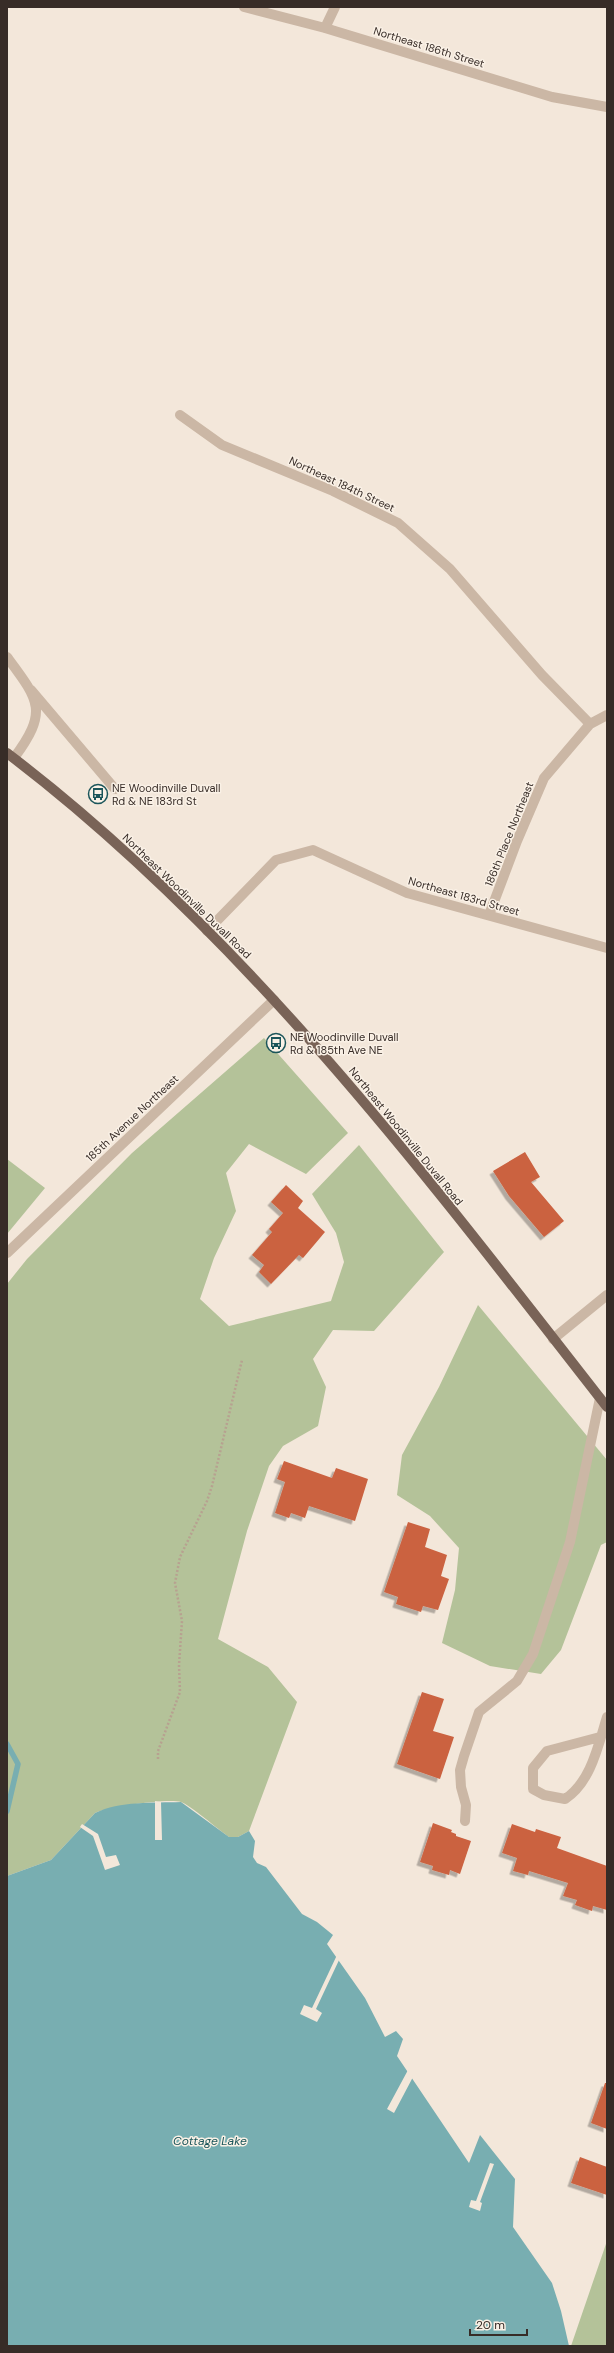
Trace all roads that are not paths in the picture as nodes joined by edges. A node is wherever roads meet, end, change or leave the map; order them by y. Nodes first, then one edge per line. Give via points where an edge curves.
1 (244, 7) edge
2 (334, 7) edge
3 (325, 28) junction
4 (607, 107) edge
5 (180, 415) dead end
6 (7, 656) edge
7 (31, 690) junction
8 (607, 715) edge
9 (590, 724) junction
10 (10, 756) edge
11 (115, 788) dead end
12 (489, 915) junction
13 (207, 930) junction
14 (607, 948) edge
15 (274, 1000) junction
16 (7, 1253) edge
17 (607, 1295) edge
18 (553, 1339) junction
19 (600, 1398) junction
20 (607, 1407) edge
21 (607, 1718) edge
22 (600, 1737) junction
23 (465, 1821) dead end

1 - 3 street, Northeast 186th Street
2 - 3 street
3 - 4 street, Northeast 186th Street via 552,97
5 - 9 street, Northeast 184th Street via 222,445 333,491 398,523 450,569 542,674
6 - 7 street
7 - 10 street via 36,715 32,732
7 - 11 street
8 - 9 street, 186th Place Northeast
9 - 12 street, 186th Place Northeast via 544,778
10 - 13 main road, Northeast Woodinville Duvall Road via 120,846
12 - 13 street, Northeast 183rd Street via 407,893 313,850 276,860
12 - 14 street, Northeast 183rd Street
13 - 15 main road, Northeast Woodinville Duvall Road
15 - 16 street, 185th Avenue Northeast
15 - 18 main road, Northeast Woodinville Duvall Road via 388,1132
17 - 18 street
18 - 19 main road, Northeast Woodinville Duvall Road
19 - 20 main road, Northeast Woodinville Duvall Road
19 - 23 street via 570,1542 533,1654 517,1681 478,1712 460,1770 461,1788 466,1805
21 - 22 street
22 - 22 street via 591,1766 577,1792 565,1799 544,1795 533,1789 533,1768 547,1751

